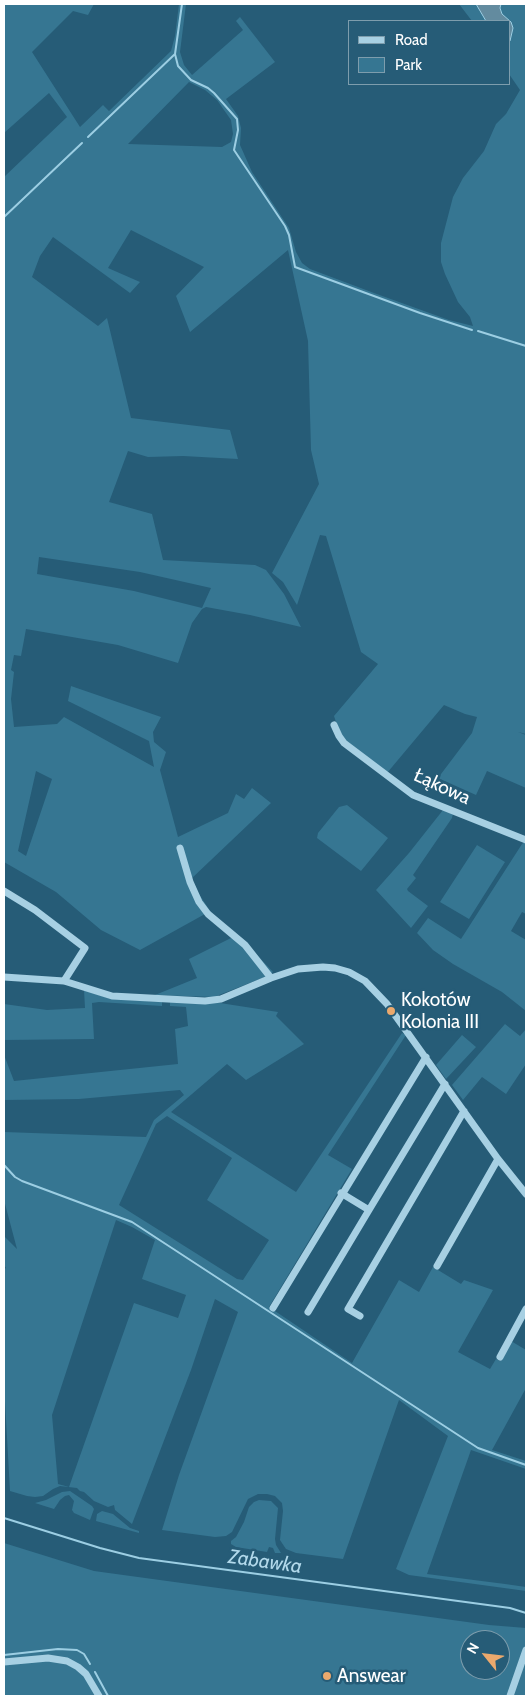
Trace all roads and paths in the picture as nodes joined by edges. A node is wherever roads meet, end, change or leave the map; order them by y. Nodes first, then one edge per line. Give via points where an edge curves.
1 (334, 725) dead end
2 (526, 840) edge
3 (180, 848) dead end
4 (4, 891) edge
5 (4, 977) edge
6 (271, 978) junction
7 (64, 981) junction
8 (426, 1057) junction
9 (445, 1084) junction
10 (464, 1111) junction
11 (498, 1159) junction
12 (342, 1193) junction
13 (526, 1194) edge
14 (369, 1210) junction
15 (437, 1266) dead end
16 (273, 1308) dead end
17 (526, 1309) edge
18 (308, 1312) dead end
19 (360, 1316) dead end
20 (500, 1357) dead end
21 (526, 1650) edge
22 (4, 1662) edge
23 (99, 1696) edge
24 (510, 1696) edge

1 - 2 street, Łąkowa via 344,743 413,795
3 - 6 street via 199,902 208,914 245,945
4 - 7 street via 85,948
5 - 7 street
6 - 7 street via 228,996 205,1001 112,996
6 - 8 street via 316,967 349,972 377,992
8 - 9 street
8 - 12 street
9 - 10 street
9 - 14 street
10 - 11 street
10 - 19 street via 348,1309
11 - 13 street
11 - 15 street
12 - 14 street
12 - 16 street
14 - 18 street
17 - 20 street
21 - 24 street
22 - 23 street via 48,1658 67,1661 86,1674

